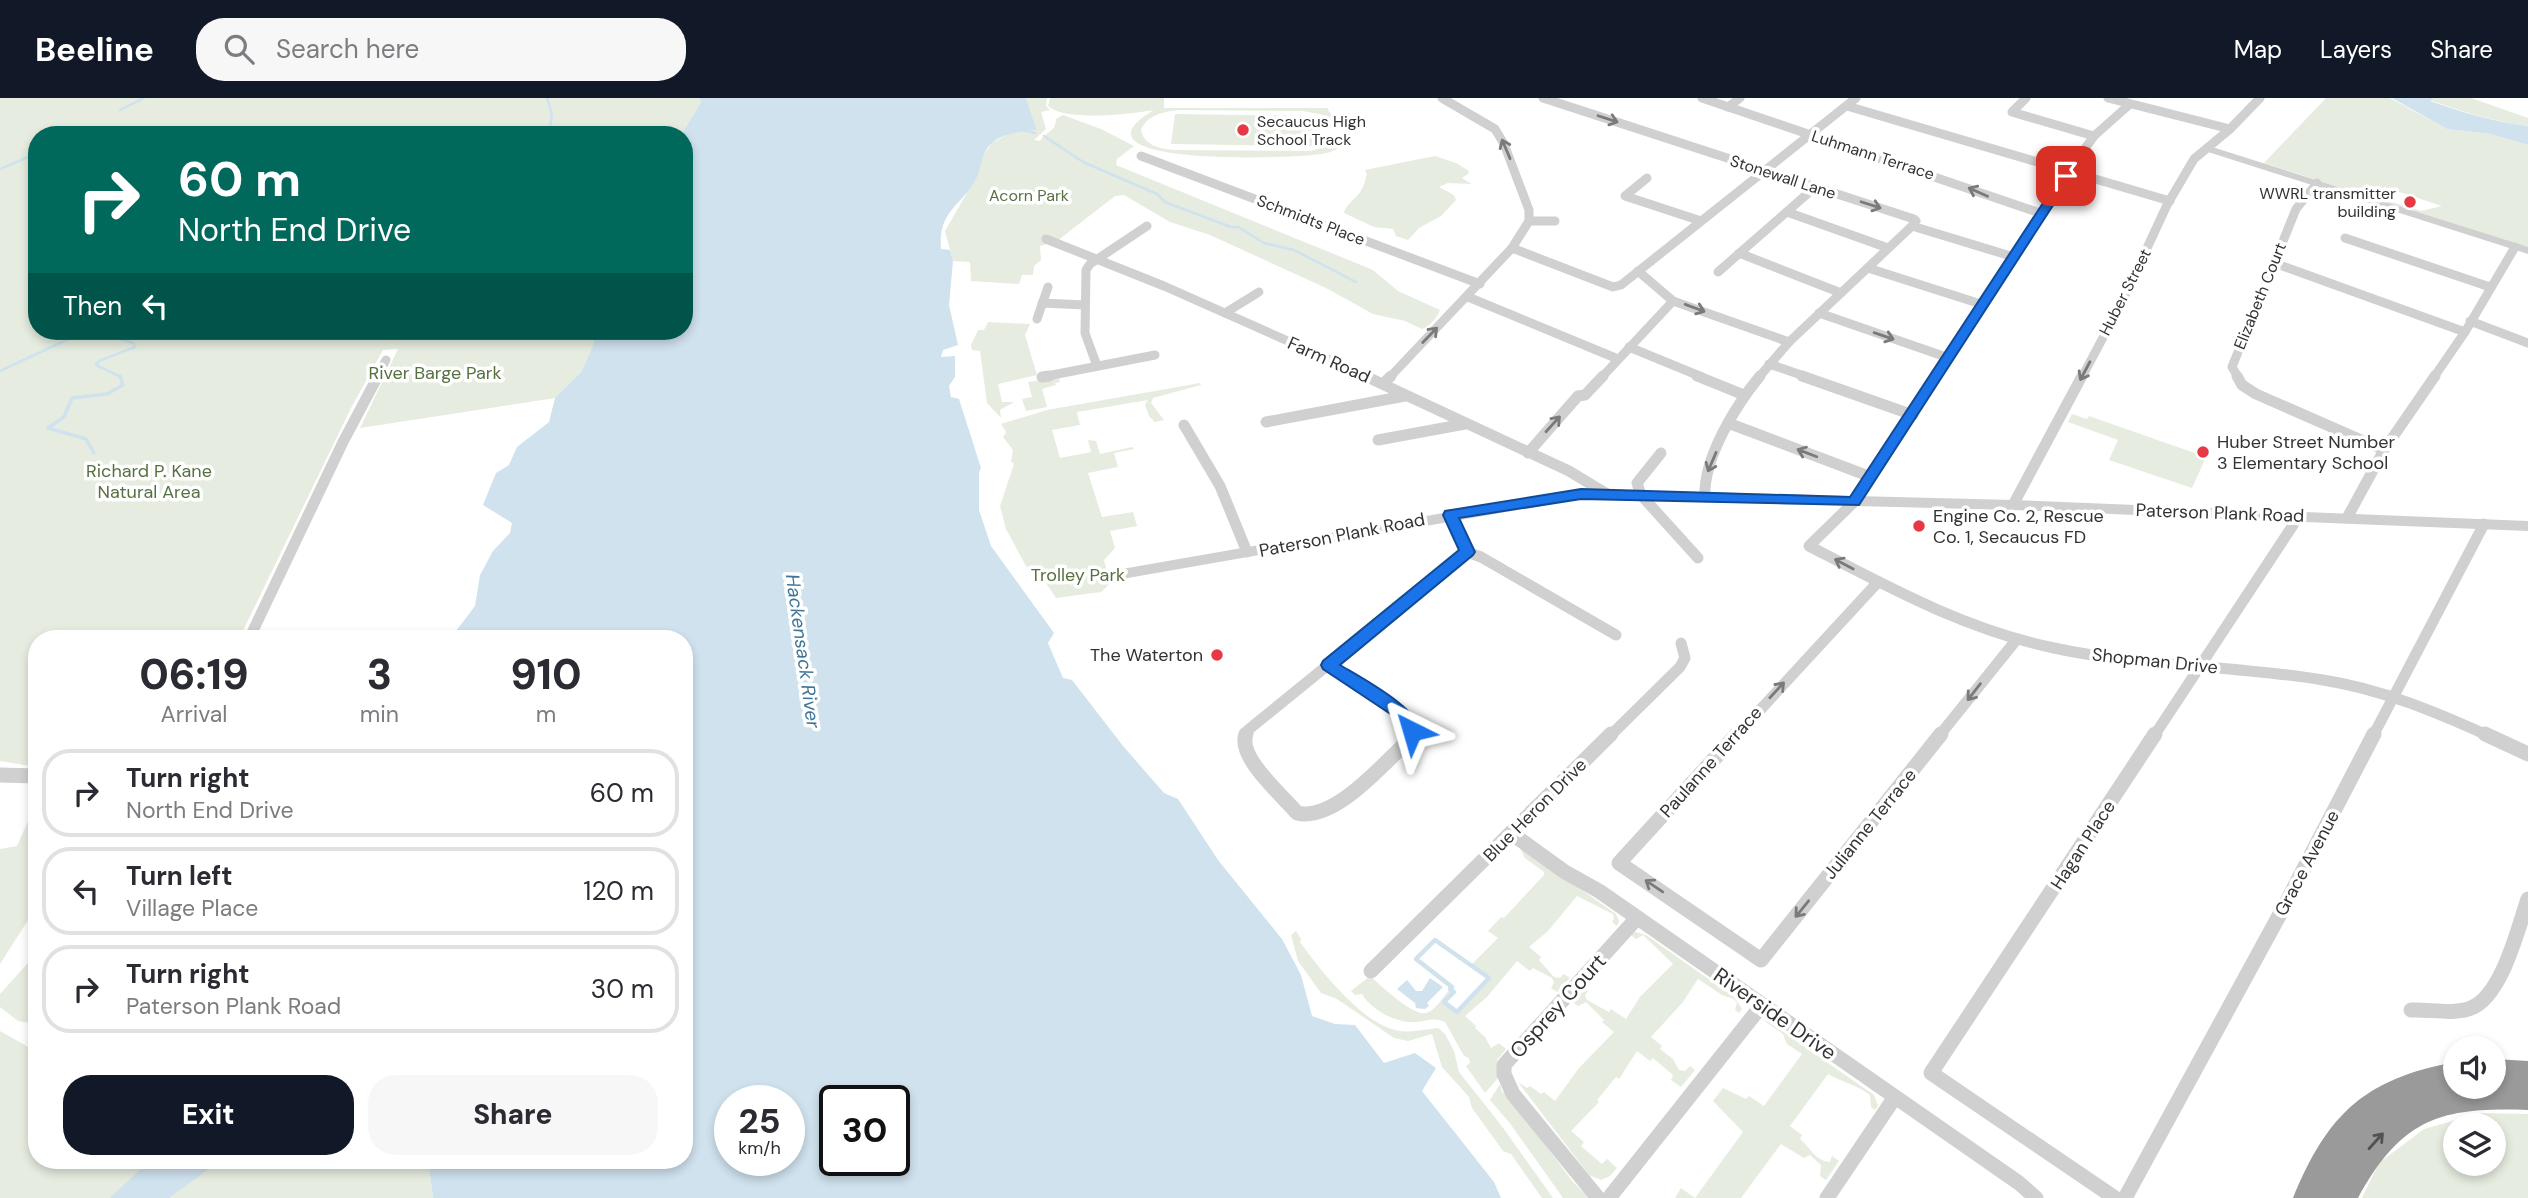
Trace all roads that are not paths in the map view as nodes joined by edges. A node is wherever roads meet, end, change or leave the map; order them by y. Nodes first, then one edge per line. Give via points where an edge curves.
1 (1442, 98) edge
2 (1543, 98) edge
3 (1702, 98) edge
4 (1740, 98) edge
5 (1856, 98) edge
6 (2026, 98) edge
7 (2108, 98) edge
8 (2260, 98) edge
9 (2130, 104) junction
10 (1847, 106) junction
11 (1728, 107) junction
12 (2230, 129) junction
13 (1809, 135) junction
14 (2094, 136) junction
15 (2209, 149) junction
16 (1141, 156) dead end
17 (1764, 171) junction
18 (2068, 172) junction
19 (1647, 177) dead end
20 (2317, 183) junction
21 (1815, 187) junction
22 (2170, 201) junction
23 (1787, 212) junction
24 (2043, 214) junction
25 (1529, 221) junction
26 (1555, 221) dead end
27 (1701, 221) junction
28 (1147, 226) dead end
29 (1912, 226) junction
30 (2345, 238) dead end
31 (1046, 239) dead end
32 (2515, 247) junction
33 (1512, 248) junction
34 (1888, 248) junction
35 (2528, 251) edge
36 (1739, 253) junction
37 (2014, 257) junction
38 (1099, 260) junction
39 (2274, 263) junction
40 (1868, 268) junction
41 (1639, 271) junction
42 (1718, 272) dead end
43 (1480, 284) junction
44 (1048, 287) dead end
45 (2490, 287) junction
46 (1259, 292) dead end
47 (1841, 293) junction
48 (1468, 297) junction
49 (1674, 301) junction
50 (1042, 303) junction
51 (1085, 305) junction
52 (1984, 306) junction
53 (1225, 313) junction
54 (1819, 313) junction
55 (1037, 319) dead end
56 (2468, 327) junction
57 (1789, 342) junction
58 (2528, 342) edge
59 (1629, 347) junction
60 (1155, 355) dead end
61 (1949, 358) junction
62 (1618, 359) junction
63 (386, 360) dead end
64 (1769, 364) junction
65 (1097, 366) junction
66 (1042, 377) dead end
67 (1383, 384) junction
68 (1744, 395) junction
69 (1405, 396) junction
70 (1913, 415) junction
71 (1266, 422) dead end
72 (1728, 423) junction
73 (1465, 424) junction
74 (1184, 425) dead end
75 (1378, 440) dead end
76 (2384, 450) junction
77 (1528, 453) junction
78 (1661, 453) dead end
79 (1871, 477) junction
80 (1606, 494) junction
81 (1642, 495) junction
82 (1705, 497) junction
83 (1854, 502) junction
84 (2013, 505) junction
85 (1450, 515) junction
86 (2299, 516) junction
87 (2347, 518) junction
88 (2484, 524) junction
89 (2528, 526) edge
90 (1247, 552) junction
91 (1467, 552) junction
92 (1698, 558) dead end
93 (1122, 574) dead end
94 (1878, 582) junction
95 (252, 630) edge
96 (1616, 635) dead end
97 (2017, 639) junction
98 (1681, 643) dead end
99 (1329, 665) junction
100 (2198, 666) junction
101 (2395, 697) junction
102 (2528, 754) edge
103 (0, 775) edge
104 (28, 776) edge
105 (1511, 833) junction
106 (2528, 899) edge
107 (1637, 918) junction
108 (1710, 925) joint
109 (1371, 971) dead end
110 (1762, 1005) junction
111 (2411, 1010) dead end
112 (2506, 1075) edge
113 (2528, 1076) edge
114 (2443, 1079) edge
115 (2528, 1096) edge
116 (1895, 1097) junction
117 (2030, 1140) joint
118 (1598, 1198) edge
119 (1609, 1198) edge
120 (1828, 1198) edge
121 (2036, 1198) edge
122 (2115, 1198) edge
123 (2125, 1198) edge
124 (2310, 1198) edge
125 (2340, 1198) edge

25 -> 1 street via 1529,210 1495,129
2 -> 17 street, Stonewall Lane
3 - 11 street, Luhmann Terrace
4 - 11 street
5 - 10 street
6 - 14 street via 2012,112
7 - 9 street
8 - 12 street, Huber Street
9 - 12 street
9 - 14 street
10 - 13 street
10 - 18 street
11 - 13 street, Luhmann Terrace
12 - 15 street, Huber Street
13 - 17 street
24 -> 13 street, Luhmann Terrace
14 - 18 street
15 - 20 street
15 - 22 street, Huber Street via 2198,153
16 - 43 street, Schmidts Place
17 - 21 street, Stonewall Lane
17 - 27 street
18 - 22 street
18 - 24 street
19 - 27 street via 1625,196
20 - 32 street
20 - 39 street, Elizabeth Court via 2296,209
21 - 23 street
21 -> 29 street, Stonewall Lane via 1914,219
22 -> 84 street, Huber Street via 2123,300
23 - 34 street
23 - 36 street
24 - 37 street
25 - 26 street
25 - 33 street
27 - 41 street
28 - 38 street
29 - 34 street
29 - 37 street, Stonewall Lane
30 - 45 street
31 - 38 street, Farm Road
32 - 35 street
32 - 45 street
33 - 41 street via 1613,286
33 - 43 street
34 - 40 street
36 - 42 street
36 - 47 street
37 - 52 street
38 - 51 street via 1086,270
38 - 53 street, Farm Road
39 - 56 street
39 - 76 street, Elizabeth Court via 2232,367 2234,374 2242,385 2265,399
40 - 47 street
40 - 52 street
41 - 49 street
43 - 48 street
44 - 50 street
45 - 56 street
46 - 53 street
47 - 54 street
48 - 62 street
67 -> 48 street
49 -> 57 street
49 - 59 street
50 - 51 street
50 - 55 street
51 - 65 street via 1085,332
52 - 61 street
53 - 67 street, Farm Road
54 - 57 street
54 -> 61 street
56 - 58 street
56 - 76 street
57 - 64 street
59 - 62 street
59 - 68 street
60 - 65 street
61 - 70 street
77 -> 62 street
63 - 95 street
64 - 68 street
64 - 70 street
65 - 66 street
67 - 69 street, Farm Road
68 - 72 street
69 - 71 street
69 - 73 street, Farm Road
70 - 79 street
79 -> 72 street
72 -> 82 street via 1703,485
73 - 75 street
73 - 77 street, Farm Road
74 - 90 street via 1202,449 1231,506
76 - 87 street
77 - 80 street, Farm Road
78 - 81 street via 1637,483
79 - 83 street
80 - 81 street, Paterson Plank Road
80 - 85 street, Paterson Plank Road via 1551,497
81 - 82 street, Paterson Plank Road
81 - 92 street
82 - 83 street, Paterson Plank Road
83 - 84 street, Paterson Plank Road
94 -> 83 street, Shopman Drive via 1809,546
84 - 86 street, Paterson Plank Road
85 - 90 street, Paterson Plank Road
85 - 91 street
86 - 87 street, Paterson Plank Road
86 - 100 street, Hagan Place
87 - 88 street, Paterson Plank Road
88 - 89 street, Paterson Plank Road
88 - 101 street, Grace Avenue
90 - 93 street, Paterson Plank Road
91 - 96 street
91 - 99 street
94 - 97 street, Shopman Drive
108 -> 94 street, Paulanne Terrace via 1619,863
97 - 100 street, Shopman Drive via 2113,659
97 -> 108 street, Julianne Terrace via 1761,960
98 - 105 street, Blue Heron Drive via 1685,658 1680,667
99 - 99 street via 1248,730 1243,743 1247,756 1297,813 1309,816 1333,808 1407,742 1412,731 1398,711
100 - 101 street, Shopman Drive via 2326,680
100 - 117 street, Hagan Place via 1931,1073
101 - 102 street, Shopman Drive
101 - 123 street, Grace Avenue
103 - 104 street
105 - 107 street, Riverside Drive
105 - 109 street, Blue Heron Drive
106 - 111 street via 2486,999 2471,1008
107 - 110 street, Riverside Drive
107 - 118 street, Osprey Court via 1504,1065 1513,1094
110 - 116 street, Riverside Drive
110 - 119 street
112 - 113 highway
114 - 124 highway via 2413,1085 2367,1112 2344,1134
125 -> 115 highway via 2370,1146 2416,1110 2461,1097
116 - 120 street
116 - 121 street, Riverside Drive
117 - 122 street

